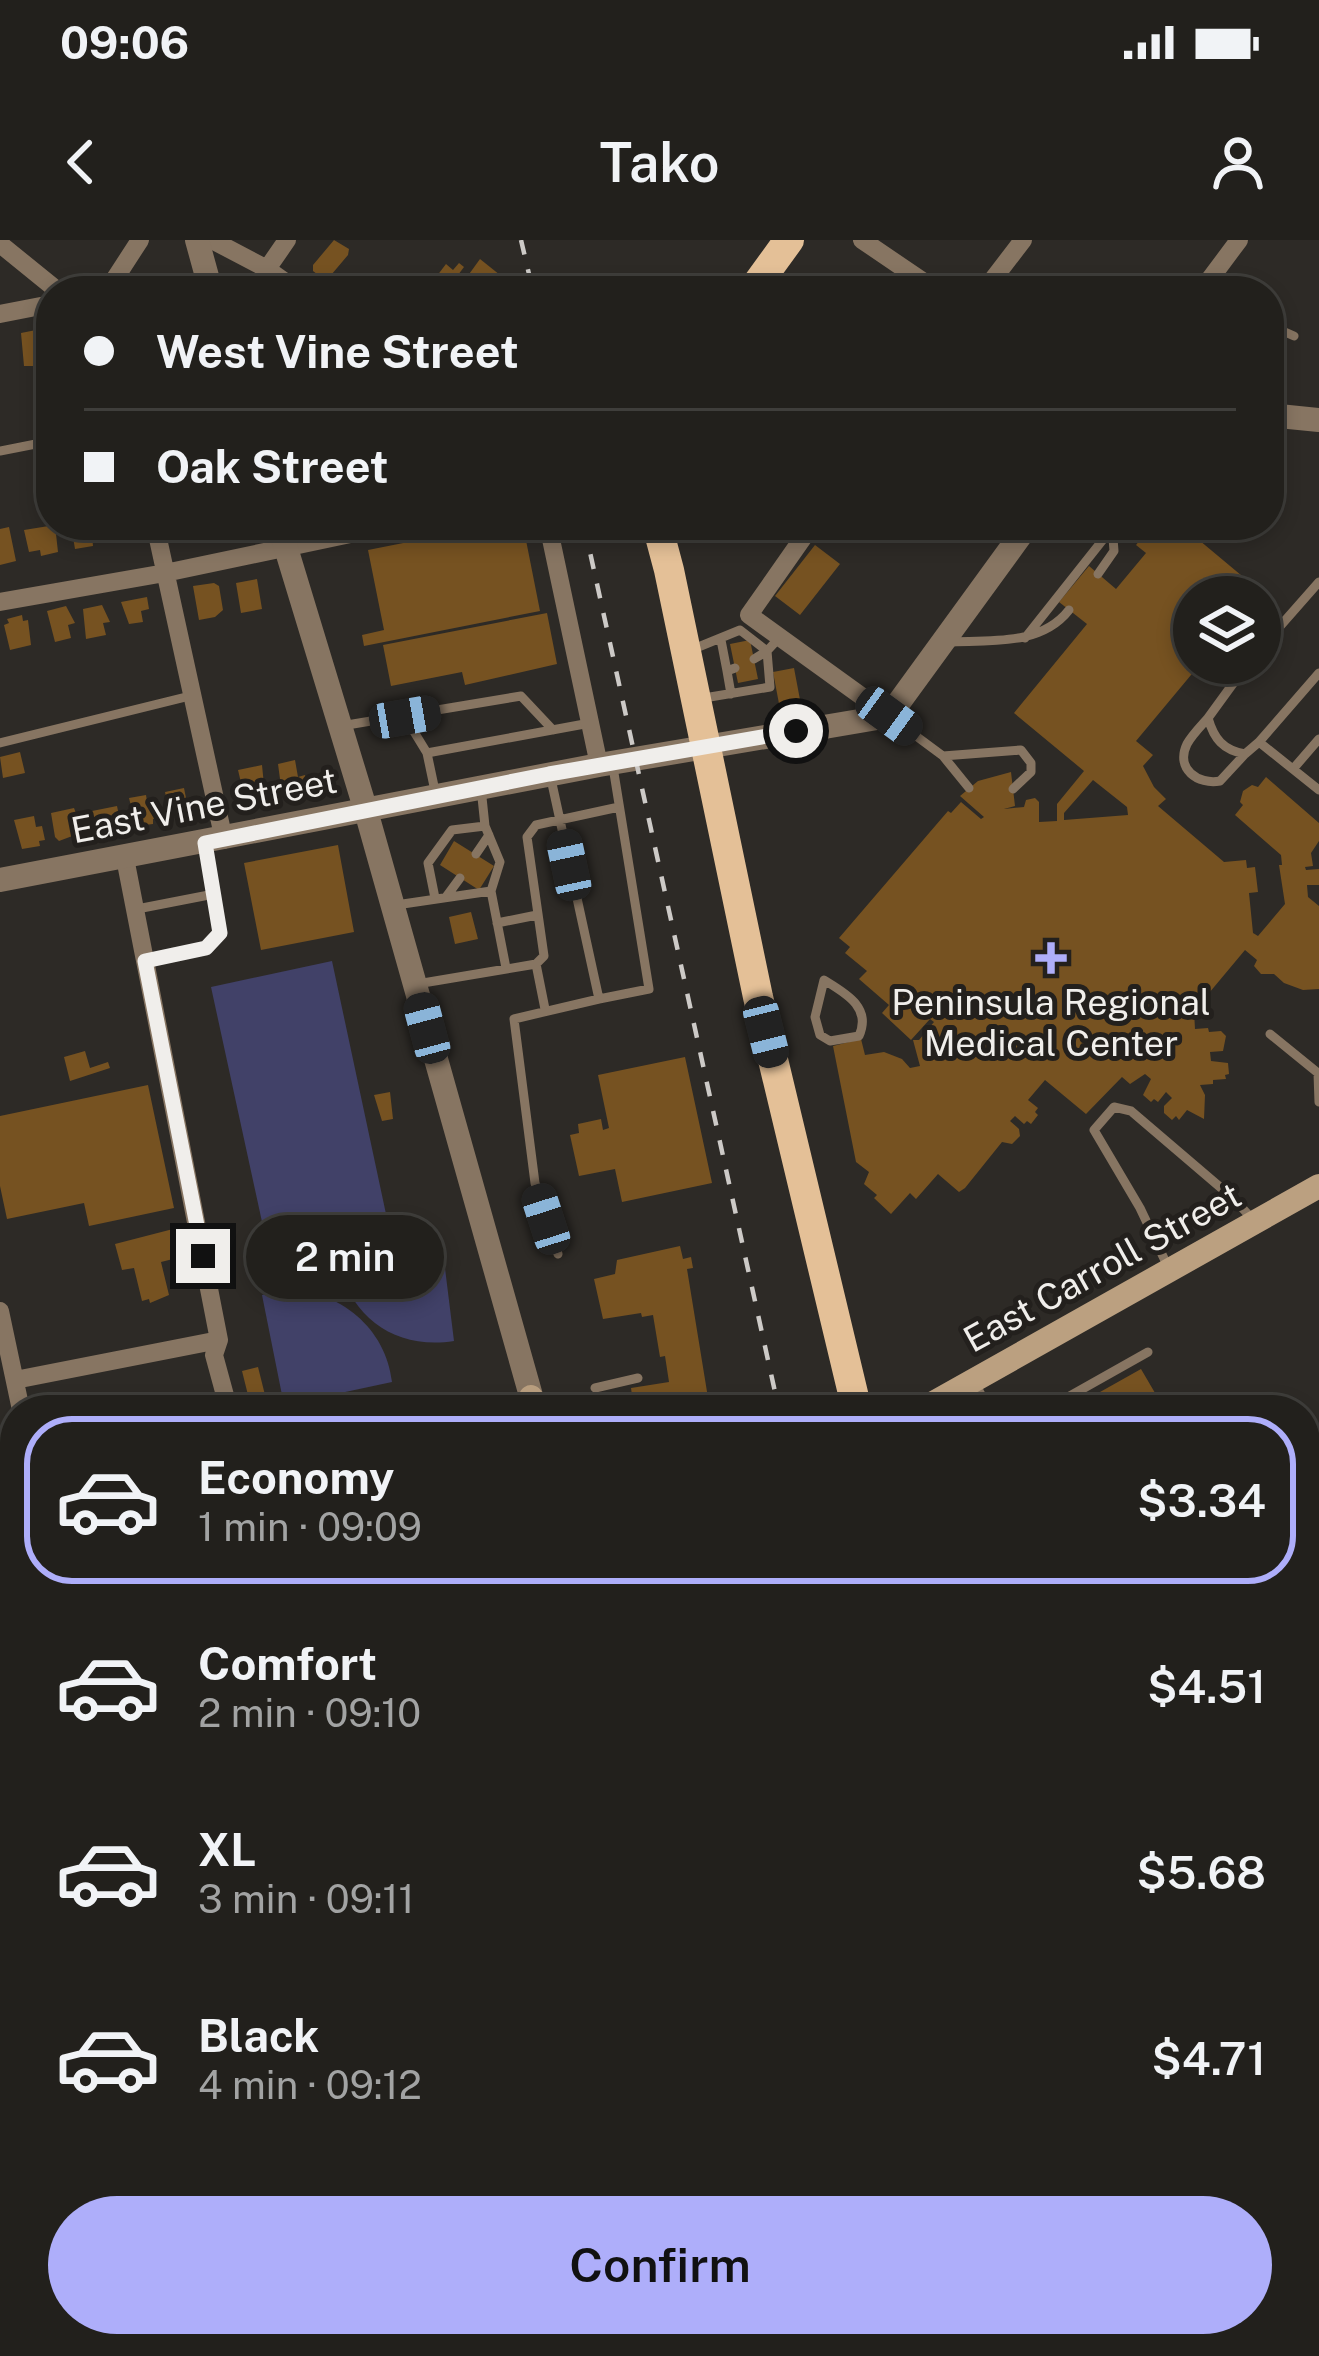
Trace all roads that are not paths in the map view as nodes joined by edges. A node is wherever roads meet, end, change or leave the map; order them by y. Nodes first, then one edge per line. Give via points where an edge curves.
1 (140, 240) edge
2 (197, 240) edge
3 (212, 240) edge
4 (287, 240) edge
5 (789, 240) edge
6 (862, 240) edge
7 (1023, 240) edge
8 (1239, 240) edge
9 (0, 244) edge
10 (267, 269) junction
11 (39, 276) edge
12 (117, 276) edge
13 (208, 276) edge
14 (277, 276) edge
15 (763, 276) edge
16 (915, 276) edge
17 (995, 276) edge
18 (1216, 276) edge
19 (36, 307) edge
20 (0, 314) edge
21 (1284, 332) edge
22 (1294, 336) dead end
23 (1284, 416) edge
24 (1319, 420) edge
25 (36, 444) edge
26 (0, 451) edge
27 (157, 540) edge
28 (267, 540) edge
29 (284, 540) edge
30 (551, 540) edge
31 (660, 540) edge
32 (801, 540) edge
33 (1017, 540) edge
34 (1101, 540) edge
35 (1113, 540) edge
36 (165, 573) junction
37 (1098, 574) dead end
38 (1319, 586) edge
39 (0, 602) edge
40 (1069, 610) dead end
41 (744, 622) junction
42 (1281, 626) edge
43 (1025, 638) junction
44 (721, 640) junction
45 (943, 643) junction
46 (773, 644) junction
47 (686, 652) junction
48 (754, 659) dead end
49 (1319, 673) edge
50 (1233, 684) edge
51 (731, 694) junction
52 (190, 696) junction
53 (695, 699) junction
54 (889, 716) junction
55 (405, 717) junction
56 (1208, 718) junction
57 (590, 722) junction
58 (340, 727) junction
59 (553, 730) junction
60 (1319, 739) edge
61 (1259, 742) junction
62 (0, 743) edge
63 (704, 746) junction
64 (427, 753) junction
65 (1245, 754) junction
66 (943, 756) junction
67 (605, 763) junction
68 (1293, 769) junction
69 (549, 774) junction
70 (481, 788) junction
71 (969, 788) dead end
72 (1013, 789) dead end
73 (1319, 790) edge
74 (436, 797) junction
75 (619, 807) junction
76 (366, 811) junction
77 (559, 820) junction
78 (487, 830) junction
79 (214, 842) junction
80 (476, 854) dead end
81 (125, 858) junction
82 (460, 878) dead end
83 (0, 880) edge
84 (491, 891) junction
85 (214, 894) junction
86 (441, 898) junction
87 (392, 906) junction
88 (135, 910) junction
89 (537, 914) junction
90 (497, 923) junction
91 (145, 961) junction
92 (536, 964) junction
93 (506, 968) junction
94 (824, 980) joint
95 (415, 985) junction
96 (599, 999) junction
97 (545, 1009) junction
98 (1270, 1034) dead end
99 (1319, 1102) edge
100 (1319, 1186) edge
101 (1255, 1222) junction
102 (558, 1254) dead end
103 (1170, 1270) junction
104 (0, 1311) edge
105 (219, 1340) junction
106 (1148, 1352) dead end
107 (638, 1378) dead end
108 (15, 1380) junction
109 (974, 1381) junction
110 (596, 1388) dead end
111 (18, 1395) edge
112 (225, 1395) edge
113 (533, 1395) edge
114 (852, 1395) edge
115 (948, 1395) edge
116 (981, 1395) edge
117 (1072, 1395) edge

1 - 12 street
2 - 13 street
3 - 10 street
4 - 10 street
5 - 15 main road
6 - 16 street
7 - 17 street
8 - 18 street
9 - 11 street
10 - 14 street
19 - 20 street
21 - 22 lane
23 - 24 street
25 - 26 lane
27 - 36 street
28 - 36 street
29 - 58 street
30 - 57 street
31 - 47 main road
32 - 41 street
33 - 45 street
34 - 43 lane
35 - 37 lane
36 - 39 street
36 - 52 street
38 - 42 lane
40 - 43 lane
41 - 44 lane
41 - 46 street
43 - 45 lane
44 - 47 lane
44 - 51 lane
45 - 54 street
46 - 48 lane
46 - 51 lane via 770,687
46 - 54 street
47 - 53 main road
49 - 61 lane
50 - 56 lane
51 - 53 lane
52 - 62 lane
52 - 79 street
53 - 63 main road
54 - 63 street, East Vine Street
54 - 66 lane
55 - 58 lane
55 - 59 lane via 521,696
55 - 64 lane
56 - 65 lane via 1213,736
56 - 65 lane via 1187,745 1190,774 1220,782
57 - 59 lane
57 - 67 street
58 - 76 street
59 - 64 lane
60 - 68 lane
61 - 65 lane
61 - 68 lane
63 - 67 street, East Vine Street
63 - 114 main road
64 - 74 lane
66 - 71 lane
66 - 72 lane via 1021,750 1030,772
67 - 69 street, East Vine Street
67 - 75 lane
68 - 73 lane
69 - 70 street, East Vine Street
69 - 77 lane
70 - 74 street, East Vine Street
70 - 78 lane
74 - 76 street, East Vine Street
75 - 77 lane
75 - 96 lane via 649,988
76 - 79 street, East Vine Street
76 - 87 street
77 - 89 lane via 536,825 527,837
77 - 96 lane
78 - 80 lane
78 - 84 lane via 500,862
78 - 86 lane via 452,830 428,863
79 - 81 street, East Vine Street
79 - 85 lane
81 - 83 street, East Vine Street
81 - 88 street
82 - 86 lane
84 - 86 lane
84 - 90 lane
85 - 88 lane
85 - 91 lane via 220,933 206,948
86 - 87 lane
87 - 95 street
88 - 91 street
89 - 90 lane
89 - 92 lane via 544,956
90 - 93 lane
91 - 105 street
92 - 93 lane
92 - 97 lane
93 - 95 lane
94 - 94 lane via 815,1017 820,1035 859,1036 860,1008
95 - 113 street
96 - 97 lane
97 - 102 lane via 514,1019 535,1183
98 - 99 lane via 1318,1073
100 - 101 main road, East Carroll Street
101 - 103 main road, East Carroll Street
101 - 103 lane via 1131,1112 1114,1107 1094,1130
103 - 109 main road, East Carroll Street
104 - 108 street
105 - 108 street
105 - 112 street via 214,1354
106 - 117 lane
107 - 110 lane
108 - 111 street
109 - 115 main road, East Carroll Street
109 - 116 lane

